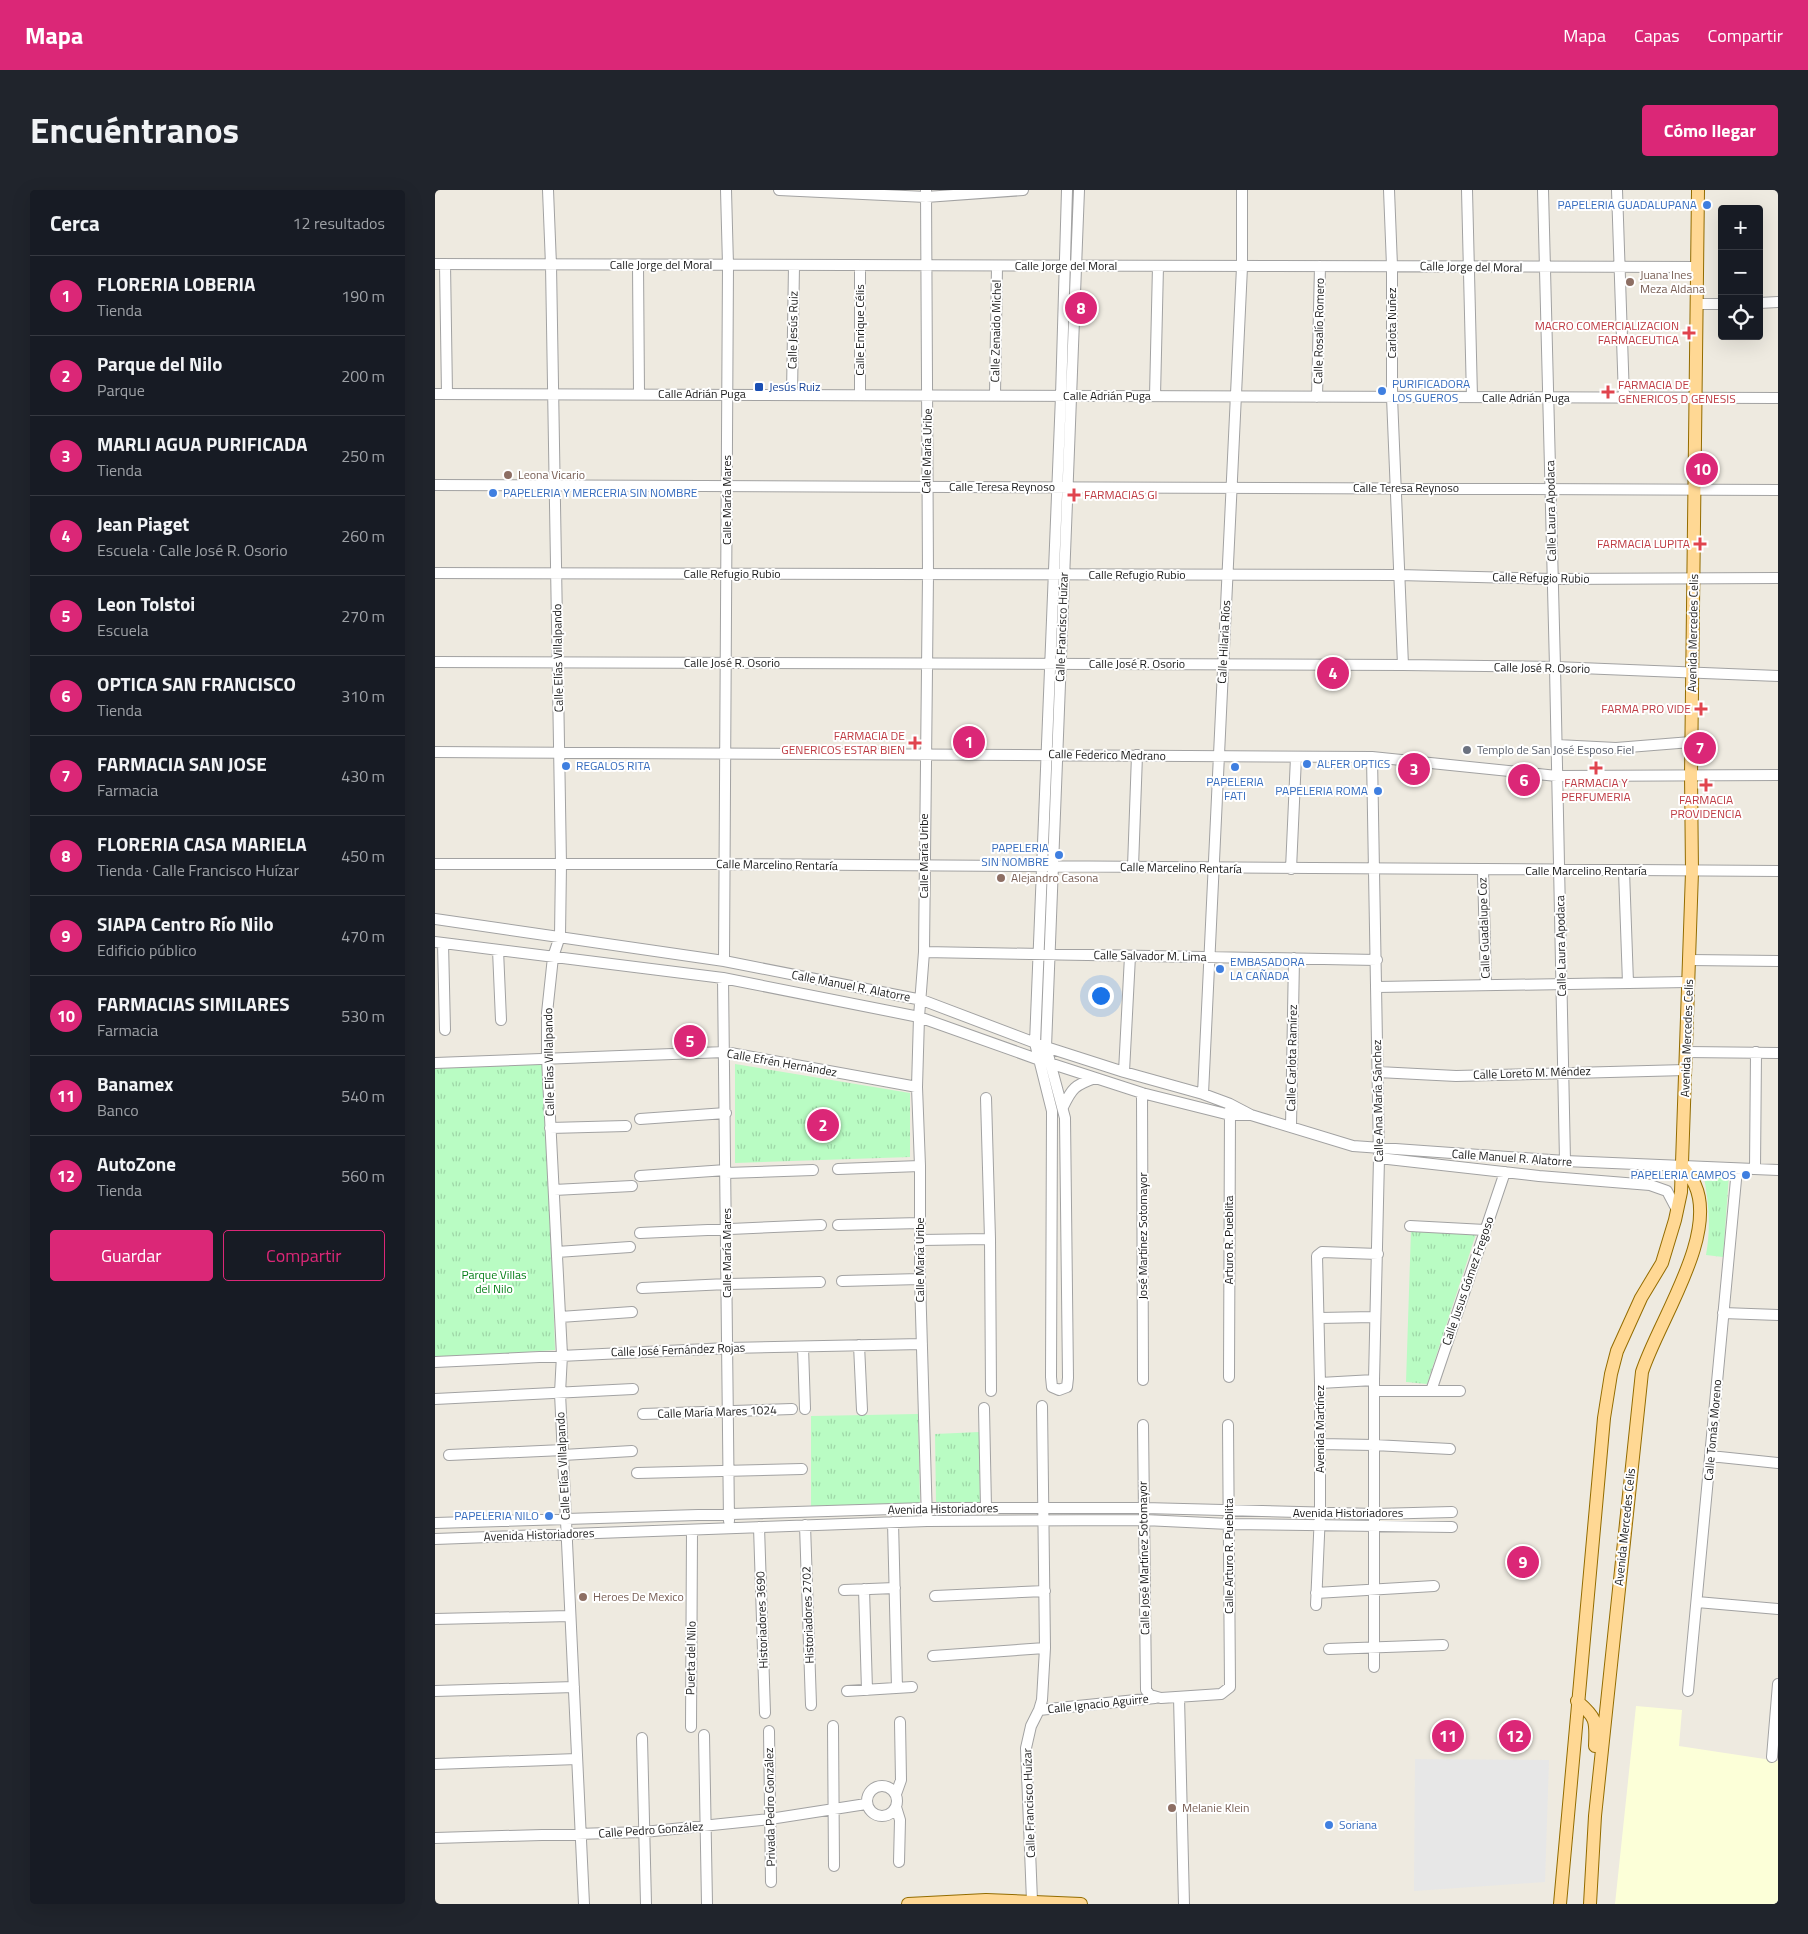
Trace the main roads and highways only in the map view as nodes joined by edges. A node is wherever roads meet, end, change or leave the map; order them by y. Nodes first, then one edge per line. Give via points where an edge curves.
1 (1698, 190) edge
2 (1682, 1166) junction
3 (1577, 1701) junction
4 (1595, 1816) junction
5 (914, 1904) edge
6 (1081, 1904) edge
7 (1560, 1904) edge
8 (1590, 1904) edge

1 - 2 main road, Avenida Mercedes Celis via 1692,872
2 - 3 main road, Avenida Mercedes Celis via 1681,1192 1662,1263 1625,1331 1611,1374
2 - 4 main road, Avenida Mercedes Celis via 1696,1185 1699,1227 1689,1267 1655,1336 1642,1372
3 - 4 main road via 1594,1717 1595,1723 1591,1797
3 - 7 main road, Avenida Mercedes Celis
4 - 8 main road, Avenida Mercedes Celis
5 - 6 main road via 986,1900

